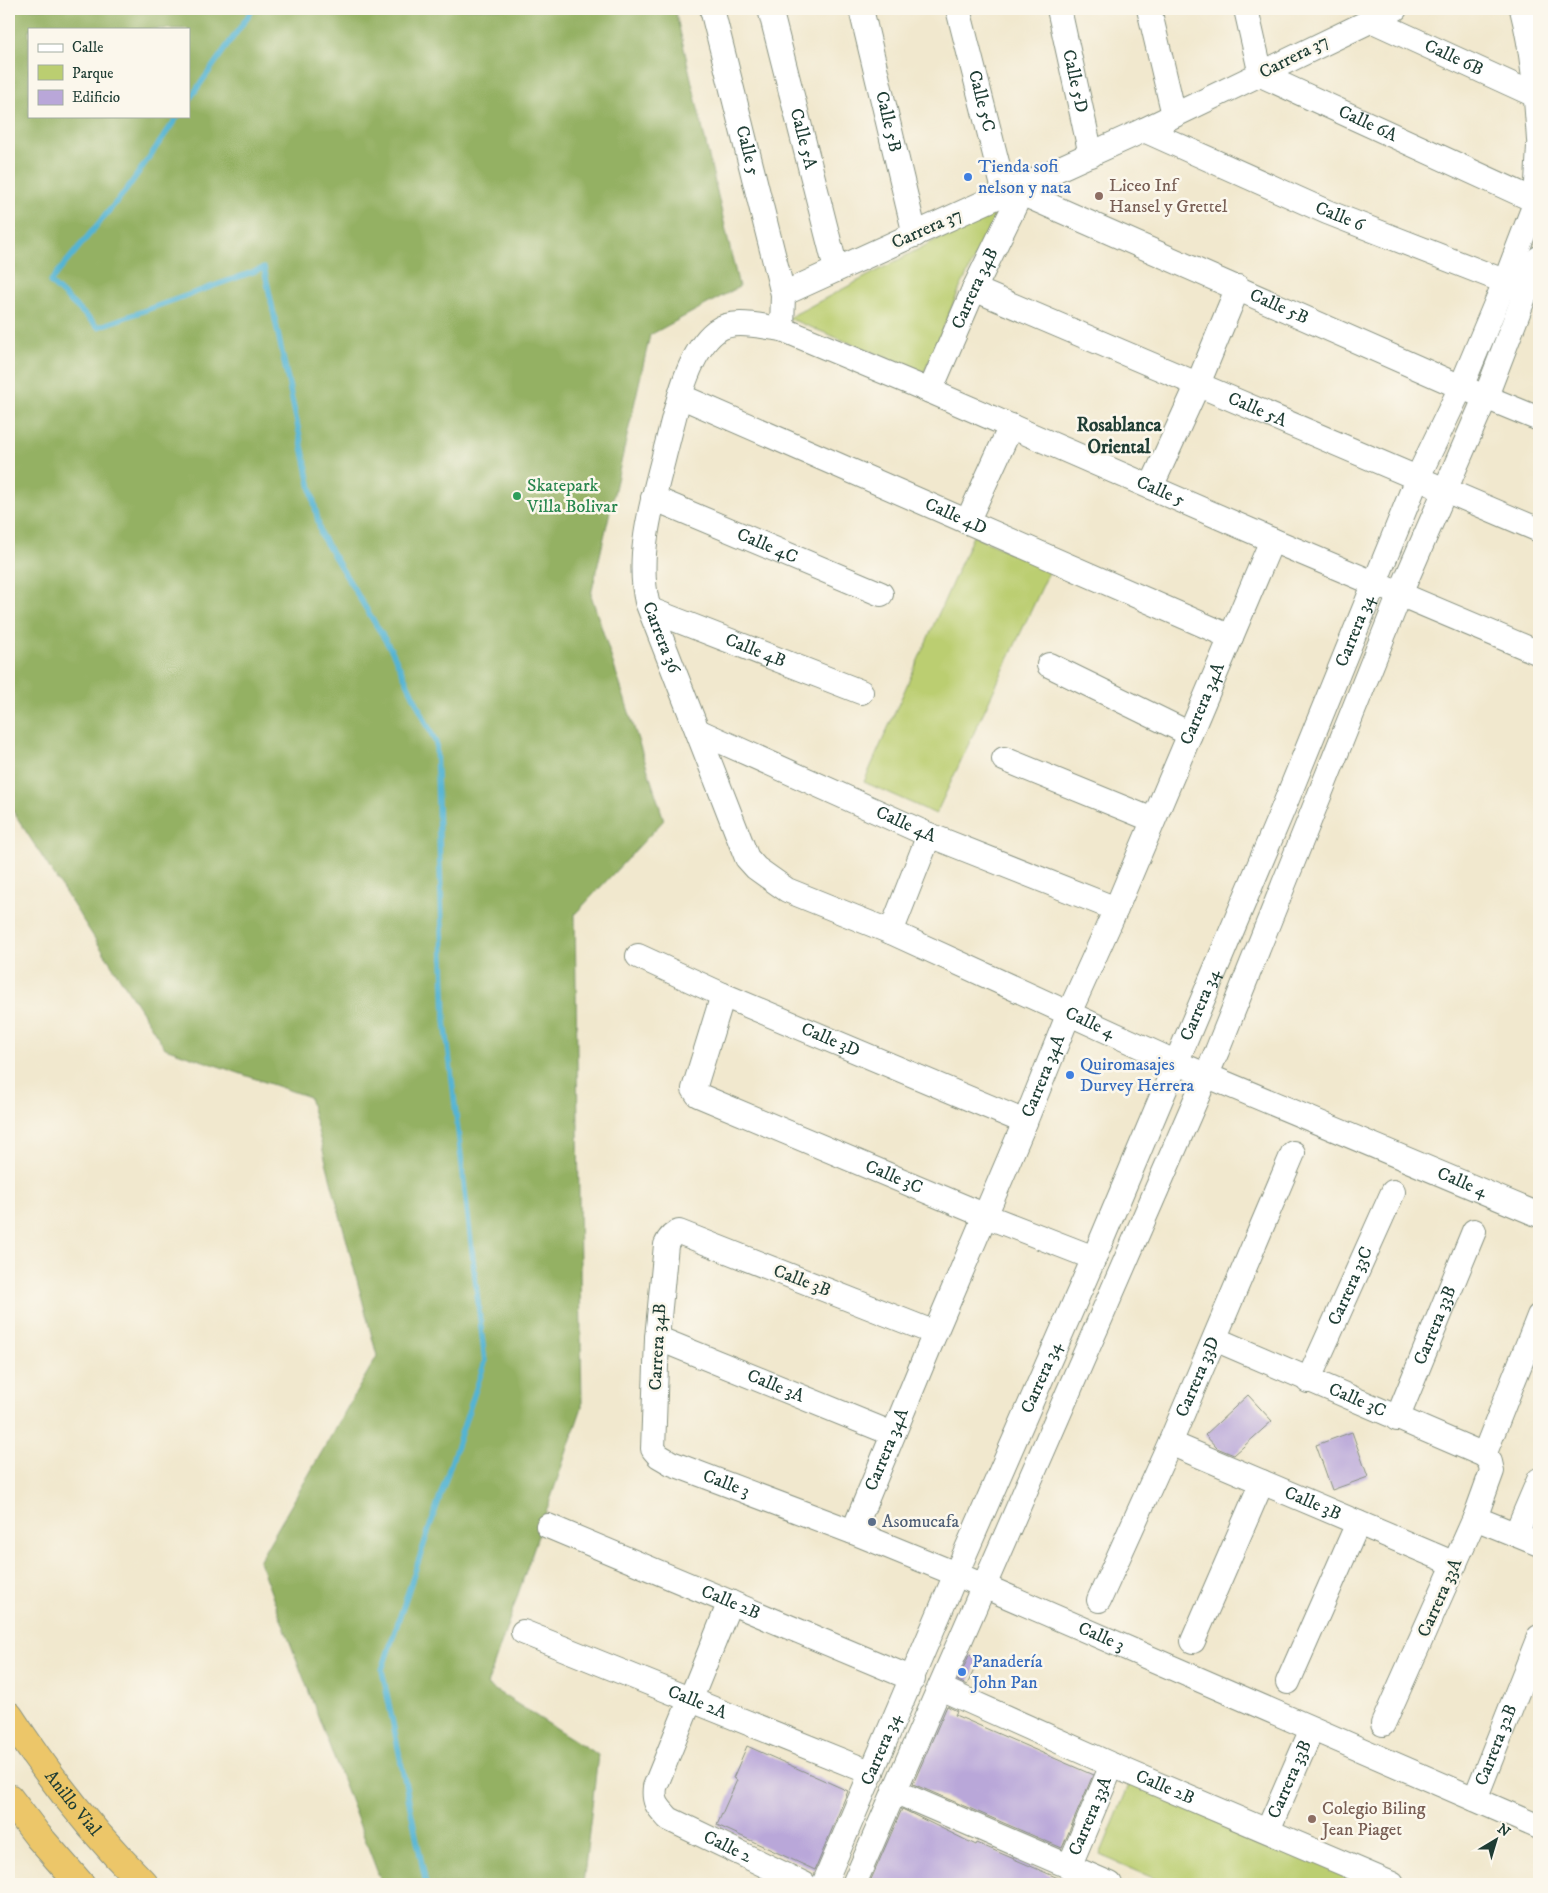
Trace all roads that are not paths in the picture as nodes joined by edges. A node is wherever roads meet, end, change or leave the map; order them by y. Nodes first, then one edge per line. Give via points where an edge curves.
1 (712, 9) edge
2 (770, 9) edge
3 (861, 9) edge
4 (958, 9) edge
5 (1059, 9) edge
6 (1149, 9) edge
7 (1246, 9) edge
8 (1395, 9) edge
9 (1522, 9) edge
10 (1355, 19) edge
11 (1261, 75) junction
12 (1537, 96) junction
13 (1174, 115) junction
14 (1144, 130) junction
15 (1539, 140) edge
16 (1539, 146) edge
17 (1091, 154) junction
18 (1015, 191) junction
19 (1536, 201) junction
20 (915, 235) junction
21 (1539, 258) edge
22 (836, 269) junction
23 (1505, 282) junction
24 (1238, 287) junction
25 (974, 289) junction
26 (1533, 292) edge
27 (783, 294) junction
28 (782, 329) junction
29 (1198, 384) junction
30 (1461, 387) junction
31 (930, 391) junction
32 (680, 396) junction
33 (1486, 396) junction
34 (1539, 419) edge
35 (1012, 426) junction
36 (1417, 479) junction
37 (1151, 487) junction
38 (1444, 491) junction
39 (654, 498) junction
40 (967, 522) junction
41 (1539, 530) edge
42 (1272, 540) junction
43 (1375, 583) junction
44 (881, 594) dead end
45 (1400, 594) junction
46 (651, 610) junction
47 (1231, 637) junction
48 (1539, 653) edge
49 (1049, 665) dead end
50 (861, 692) dead end
51 (698, 732) junction
52 (1190, 734) junction
53 (1004, 759) dead end
54 (1153, 820) junction
55 (929, 835) junction
56 (756, 868) joint
57 (1116, 909) junction
58 (891, 932) junction
59 (638, 956) dead end
60 (723, 995) junction
61 (1069, 1012) junction
62 (1177, 1063) junction
63 (1206, 1075) junction
64 (1025, 1122) junction
65 (1293, 1152) dead end
66 (1393, 1192) dead end
67 (1539, 1215) edge
68 (986, 1216) junction
69 (1474, 1231) dead end
70 (670, 1237) joint
71 (1094, 1258) junction
72 (1539, 1316) edge
73 (935, 1332) junction
74 (657, 1338) junction
75 (1215, 1339) junction
76 (1308, 1380) junction
77 (1398, 1419) junction
78 (893, 1434) junction
79 (1170, 1443) junction
80 (660, 1456) joint
81 (1488, 1463) junction
82 (1539, 1480) edge
83 (1262, 1482) junction
84 (1475, 1518) junction
85 (1358, 1523) junction
86 (548, 1526) dead end
87 (853, 1532) junction
88 (1516, 1534) junction
89 (1539, 1544) edge
90 (1455, 1564) junction
91 (956, 1574) junction
92 (984, 1587) junction
93 (1099, 1600) dead end
94 (730, 1602) junction
95 (522, 1632) dead end
96 (1539, 1637) edge
97 (1194, 1642) dead end
98 (913, 1679) junction
99 (1288, 1682) dead end
100 (940, 1688) junction
101 (690, 1700) junction
102 (9, 1716) edge
103 (1383, 1724) dead end
104 (1312, 1729) junction
105 (1112, 1765) junction
106 (872, 1773) junction
107 (894, 1791) junction
108 (9, 1798) edge
109 (1475, 1799) junction
110 (1539, 1827) edge
111 (1268, 1830) junction
112 (1069, 1867) junction
113 (80, 1884) edge
114 (144, 1884) edge
115 (804, 1884) edge
116 (824, 1884) edge
117 (854, 1884) edge
118 (1110, 1884) edge
119 (1389, 1884) edge

1 - 27 street, Calle 5
2 - 22 street, Calle 5A
3 - 20 street, Calle 5B
4 - 18 street, Calle 5C
5 - 17 street, Calle 5D
6 - 13 street
7 - 11 street
8 - 10 street, Carrera 37
9 - 12 street
10 - 11 street, Carrera 37
10 - 12 street, Calle 6B
11 - 13 street, Carrera 37
11 - 19 street, Calle 6A
12 - 15 street
13 - 14 street, Carrera 37
14 - 17 street, Carrera 37
14 - 23 street, Calle 6 via 1327,212
16 - 19 street, Carrera 34
17 - 18 street, Carrera 37
18 - 20 street, Carrera 37
18 - 24 street, Calle 5B
18 - 25 street, Carrera 34B
19 - 23 street, Carrera 34
20 - 22 street, Carrera 37
21 - 26 street, Carrera 34
22 - 27 street, Carrera 37
23 - 26 street, Calle 6
23 - 30 street, Carrera 34
24 - 29 street
24 - 30 street, Calle 5B
25 - 29 street, Calle 5A
25 - 31 street, Carrera 34B
26 - 33 street, Carrera 34
27 - 28 street
28 - 31 street, Calle 5
28 - 32 street via 731,324 717,330 695,358
29 - 36 street, Calle 5A
29 - 37 street
30 - 33 street, Calle 5B
30 - 36 street, Carrera 34
31 - 35 street, Calle 5
32 - 39 street, Carrera 36
32 - 40 street, Calle 4D
33 - 34 street, Calle 5B
33 - 38 street, Carrera 34
35 - 37 street, Calle 5
35 - 40 street
36 - 38 street, Calle 5A
36 - 43 street, Carrera 34
37 - 42 street, Calle 5
38 - 41 street, Calle 5A
38 - 45 street, Carrera 34
39 - 44 street, Calle 4C
39 - 46 street, Carrera 36 via 643,568 645,594
40 - 47 street, Calle 4D
42 - 43 street, Calle 5
42 - 47 street, Carrera 34A
43 - 45 street, Calle 5
43 - 62 street, Carrera 34
45 - 48 street, Calle 5
45 - 63 street, Carrera 34
46 - 50 street, Calle 4B
46 - 51 street, Carrera 36
47 - 52 street, Carrera 34A
49 - 52 street
51 - 55 street, Calle 4A
51 - 56 street, Carrera 36 via 747,858
52 - 54 street, Carrera 34A
53 - 54 street
54 - 57 street, Carrera 34A
55 - 57 street, Calle 4A
55 - 58 street
56 - 58 street, Calle 4 via 787,890
57 - 61 street, Carrera 34A
58 - 61 street, Calle 4
59 - 60 street, Calle 3D
60 - 64 street, Calle 3D
60 - 68 street, Calle 3C via 694,1089 698,1095
61 - 62 street, Calle 4
61 - 64 street, Carrera 34A
62 - 63 street, Calle 4
62 - 71 street, Carrera 34
63 - 67 street, Calle 4
63 - 92 street, Carrera 34
64 - 68 street, Carrera 34A
65 - 75 street, Carrera 33D
66 - 76 street, Carrera 33C
68 - 71 street, Calle 3C
68 - 73 street, Carrera 34A
69 - 77 street, Carrera 33B
70 - 73 street, Calle 3B via 679,1232
70 - 74 street, Carrera 34B via 666,1245
71 - 91 street, Carrera 34
72 - 81 street, Carrera 33A
73 - 78 street, Carrera 34A
74 - 78 street, Calle 3A
74 - 80 street, Carrera 34B via 653,1448
75 - 76 street, Calle 3C
75 - 79 street, Carrera 33D
76 - 77 street, Calle 3C
77 - 81 street, Calle 3C
78 - 87 street, Carrera 34A
79 - 83 street, Calle 3B
79 - 93 street, Carrera 33D
80 - 87 street, Calle 3
81 - 84 street, Carrera 33A
82 - 88 street
83 - 85 street, Calle 3B
83 - 97 street
84 - 88 street
84 - 90 street, Carrera 33A
85 - 90 street, Calle 3B
85 - 99 street
86 - 94 street, Calle 2B
87 - 91 street, Calle 3
88 - 89 street
90 - 103 street, Carrera 33A
91 - 92 street, Calle 3
91 - 98 street, Carrera 34
92 - 100 street, Carrera 34
92 - 104 street, Calle 3
94 - 98 street, Calle 2B
94 - 101 street
95 - 101 street, Calle 2A
96 - 109 street, Carrera 32B
98 - 106 street, Carrera 34
100 - 105 street, Calle 2B
100 - 107 street, Carrera 34
101 - 106 street, Calle 2A
101 - 115 street, Calle 2 via 655,1787 656,1804 669,1819
102 - 114 highway, Anillo Vial via 71,1802
104 - 109 street, Calle 3
104 - 111 street, Carrera 33B
105 - 111 street, Calle 2B
105 - 112 street, Carrera 33A
106 - 116 street, Carrera 34
107 - 112 street
107 - 117 street, Carrera 34
108 - 113 highway
109 - 110 street, Calle 3
111 - 119 street, Calle 2B
112 - 118 street

